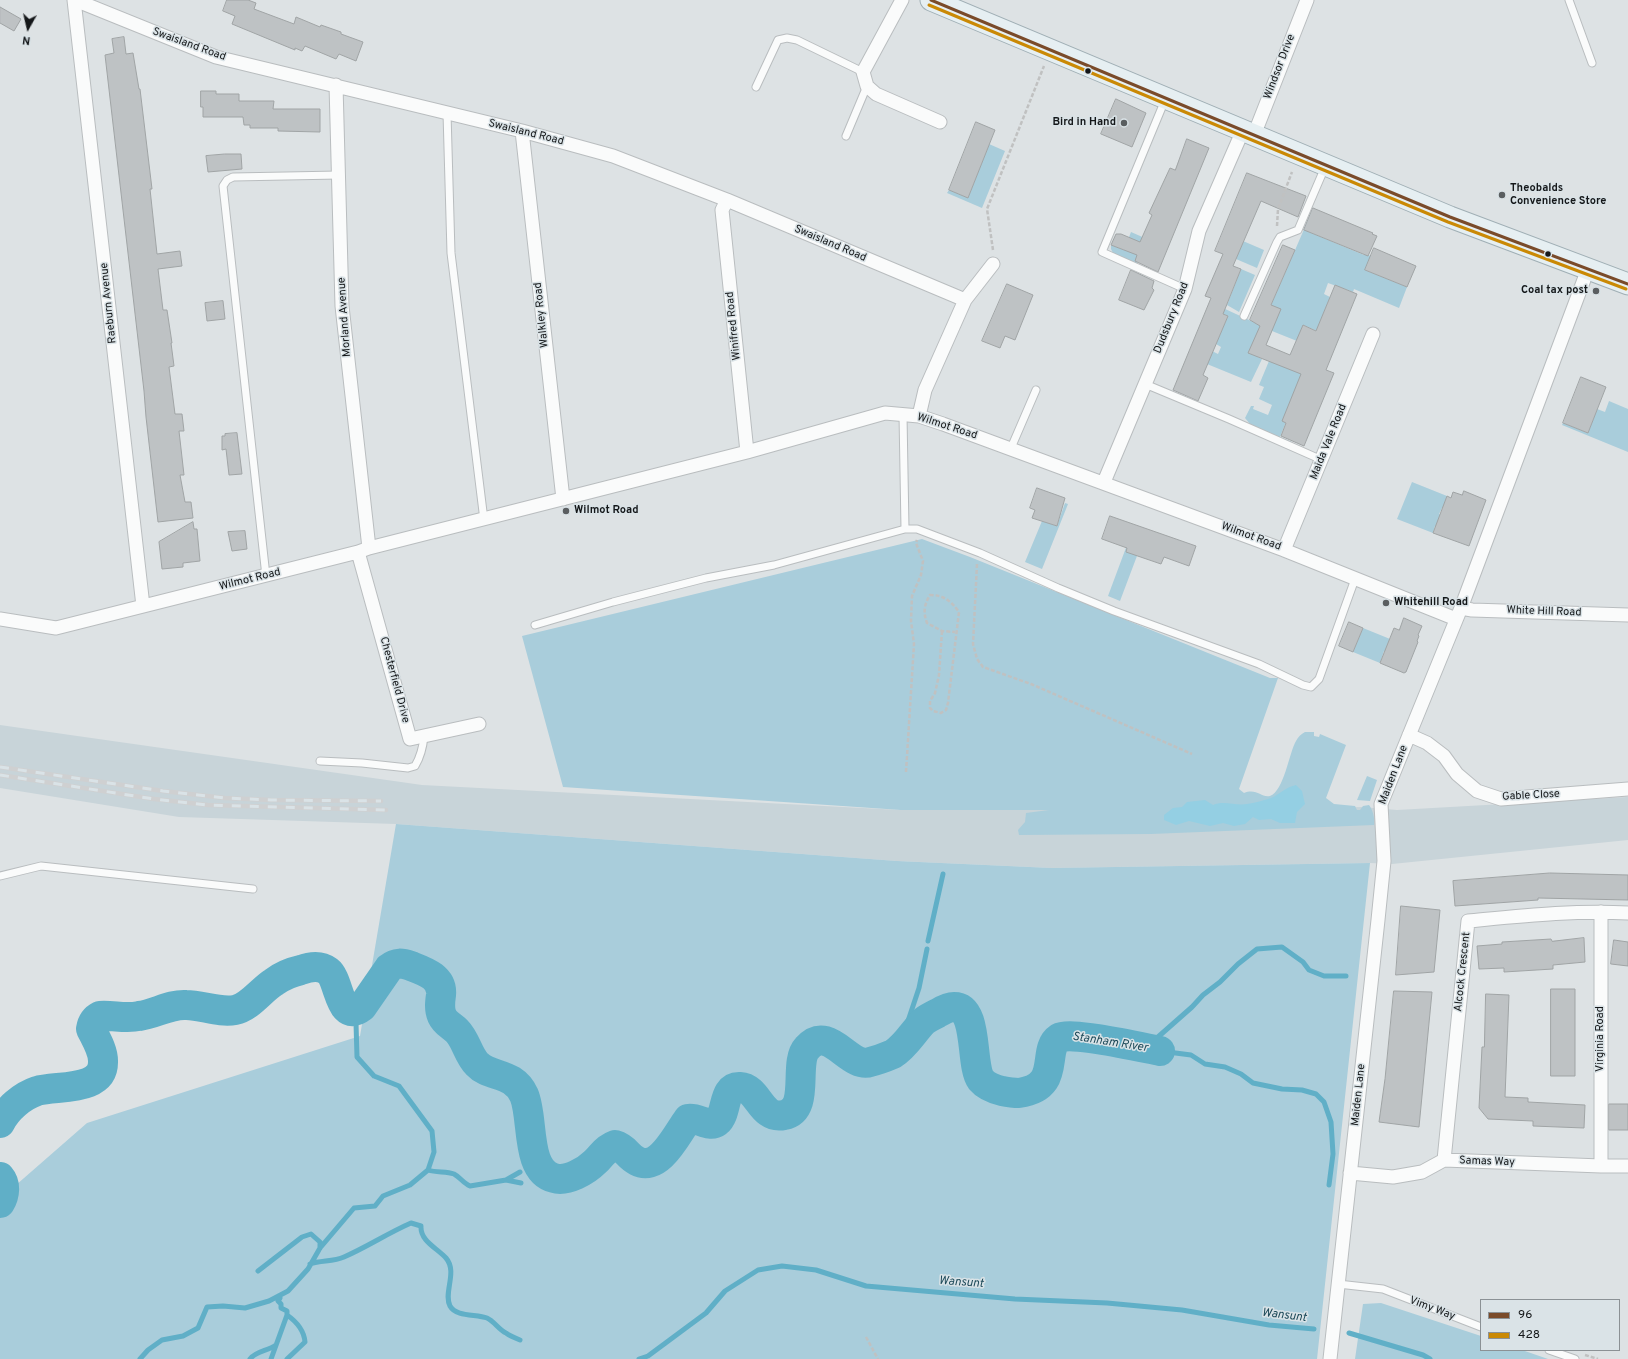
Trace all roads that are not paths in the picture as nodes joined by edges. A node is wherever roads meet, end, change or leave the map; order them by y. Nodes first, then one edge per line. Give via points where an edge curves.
1 (75, 0) edge
2 (902, 0) edge
3 (930, 0) edge
4 (1307, 0) edge
5 (1569, 0) edge
6 (1592, 63) dead end
7 (863, 72) junction
8 (336, 85) junction
9 (866, 86) junction
10 (756, 87) dead end
11 (1166, 98) junction
12 (447, 113) junction
13 (940, 122) dead end
14 (522, 131) junction
15 (1249, 133) junction
16 (846, 136) dead end
17 (1326, 165) junction
18 (339, 175) junction
19 (726, 200) junction
20 (993, 264) road end
21 (1588, 269) junction
22 (1628, 284) edge
23 (1185, 289) junction
24 (965, 300) junction
25 (1244, 316) dead end
26 (1373, 334) dead end
27 (1145, 384) junction
28 (1036, 390) dead end
29 (903, 415) junction
30 (919, 416) junction
31 (1011, 448) junction
32 (747, 452) junction
33 (1322, 460) junction
34 (1104, 482) junction
35 (563, 499) junction
36 (484, 520) junction
37 (905, 530) junction
38 (364, 550) junction
39 (1284, 550) junction
40 (266, 576) junction
41 (1356, 579) junction
42 (143, 606) junction
43 (1458, 613) junction
44 (1628, 614) edge
45 (0, 619) edge
46 (535, 625) dead end
47 (479, 724) dead end
48 (1409, 735) junction
49 (424, 736) junction
50 (320, 761) dead end
51 (1628, 789) edge
52 (0, 876) edge
53 (253, 889) dead end
54 (1601, 912) junction
55 (1628, 913) edge
56 (1444, 1160) junction
57 (1601, 1166) junction
58 (1628, 1166) edge
59 (1350, 1173) junction
60 (1338, 1284) junction
61 (1480, 1327) edge
62 (1552, 1351) edge
63 (1330, 1359) edge
64 (1575, 1359) edge

1 - 8 street, Swaisland Road via 216,57
1 - 42 street, Raeburn Avenue
2 - 7 street
3 - 11 main road
4 - 15 street, Windsor Drive
5 - 6 lane
7 - 9 street
7 - 10 lane via 797,40 787,38 778,40
8 - 12 street, Swaisland Road
8 - 18 street, Morland Avenue
9 - 13 street via 876,94
9 - 16 lane
11 - 15 main road
11 - 23 lane via 1102,252
12 - 14 street, Swaisland Road
12 - 36 lane via 451,253
14 - 19 street, Swaisland Road via 613,156
14 - 35 street, Walkley Road
15 - 17 main road
15 - 23 street, Dudsbury Road via 1199,230
17 - 21 main road via 1450,218
17 - 25 lane via 1298,230 1280,237
18 - 38 street, Morland Avenue via 342,306
18 - 40 lane via 233,177 223,186
19 - 24 street, Swaisland Road
19 - 32 street, Winifred Road via 722,210
20 - 24 street
21 - 22 main road
21 - 43 street, Maiden Lane
23 - 27 street, Dudsbury Road
24 - 30 street via 925,390
26 - 33 street, Maida Vale Road
27 - 33 lane
27 - 34 street, Dudsbury Road
28 - 31 lane
29 - 30 street, Wilmot Road
29 - 32 street, Wilmot Road via 885,413
29 - 37 lane
30 - 31 street, Wilmot Road
31 - 34 street, Wilmot Road
32 - 35 street, Wilmot Road
33 - 39 street, Maida Vale Road
34 - 39 street, Wilmot Road
35 - 36 street, Wilmot Road
36 - 38 street, Wilmot Road
37 - 41 lane via 917,530 980,553 1114,611 1259,664 1311,687 1319,679
37 - 46 lane via 774,565 706,578
38 - 40 street, Wilmot Road
38 - 49 street, Chesterfield Drive via 410,739
39 - 41 street, Wilmot Road
40 - 42 street, Wilmot Road
41 - 43 street, Wilmot Road
42 - 45 street, Wilmot Road via 56,628
43 - 44 street, White Hill Road via 1472,610
43 - 48 street, Maiden Lane
47 - 49 street, Chesterfield Drive
48 - 51 street, Gable Close via 1427,742 1444,756 1457,774 1477,791 1501,799
48 - 59 street, Maiden Lane via 1381,804 1384,861
49 - 50 lane via 419,760 415,766 408,768
52 - 53 lane via 41,866
54 - 55 street, Alcock Crescent
54 - 56 street, Alcock Crescent via 1468,921
54 - 57 street, Virginia Road
56 - 57 street, Samas Way
56 - 59 street, Samas Way via 1422,1172 1393,1177
57 - 58 street, Samas Way
59 - 60 street, Maiden Lane
60 - 61 lane, Vimy Way via 1383,1289
60 - 63 street, Maiden Lane
62 - 64 lane

